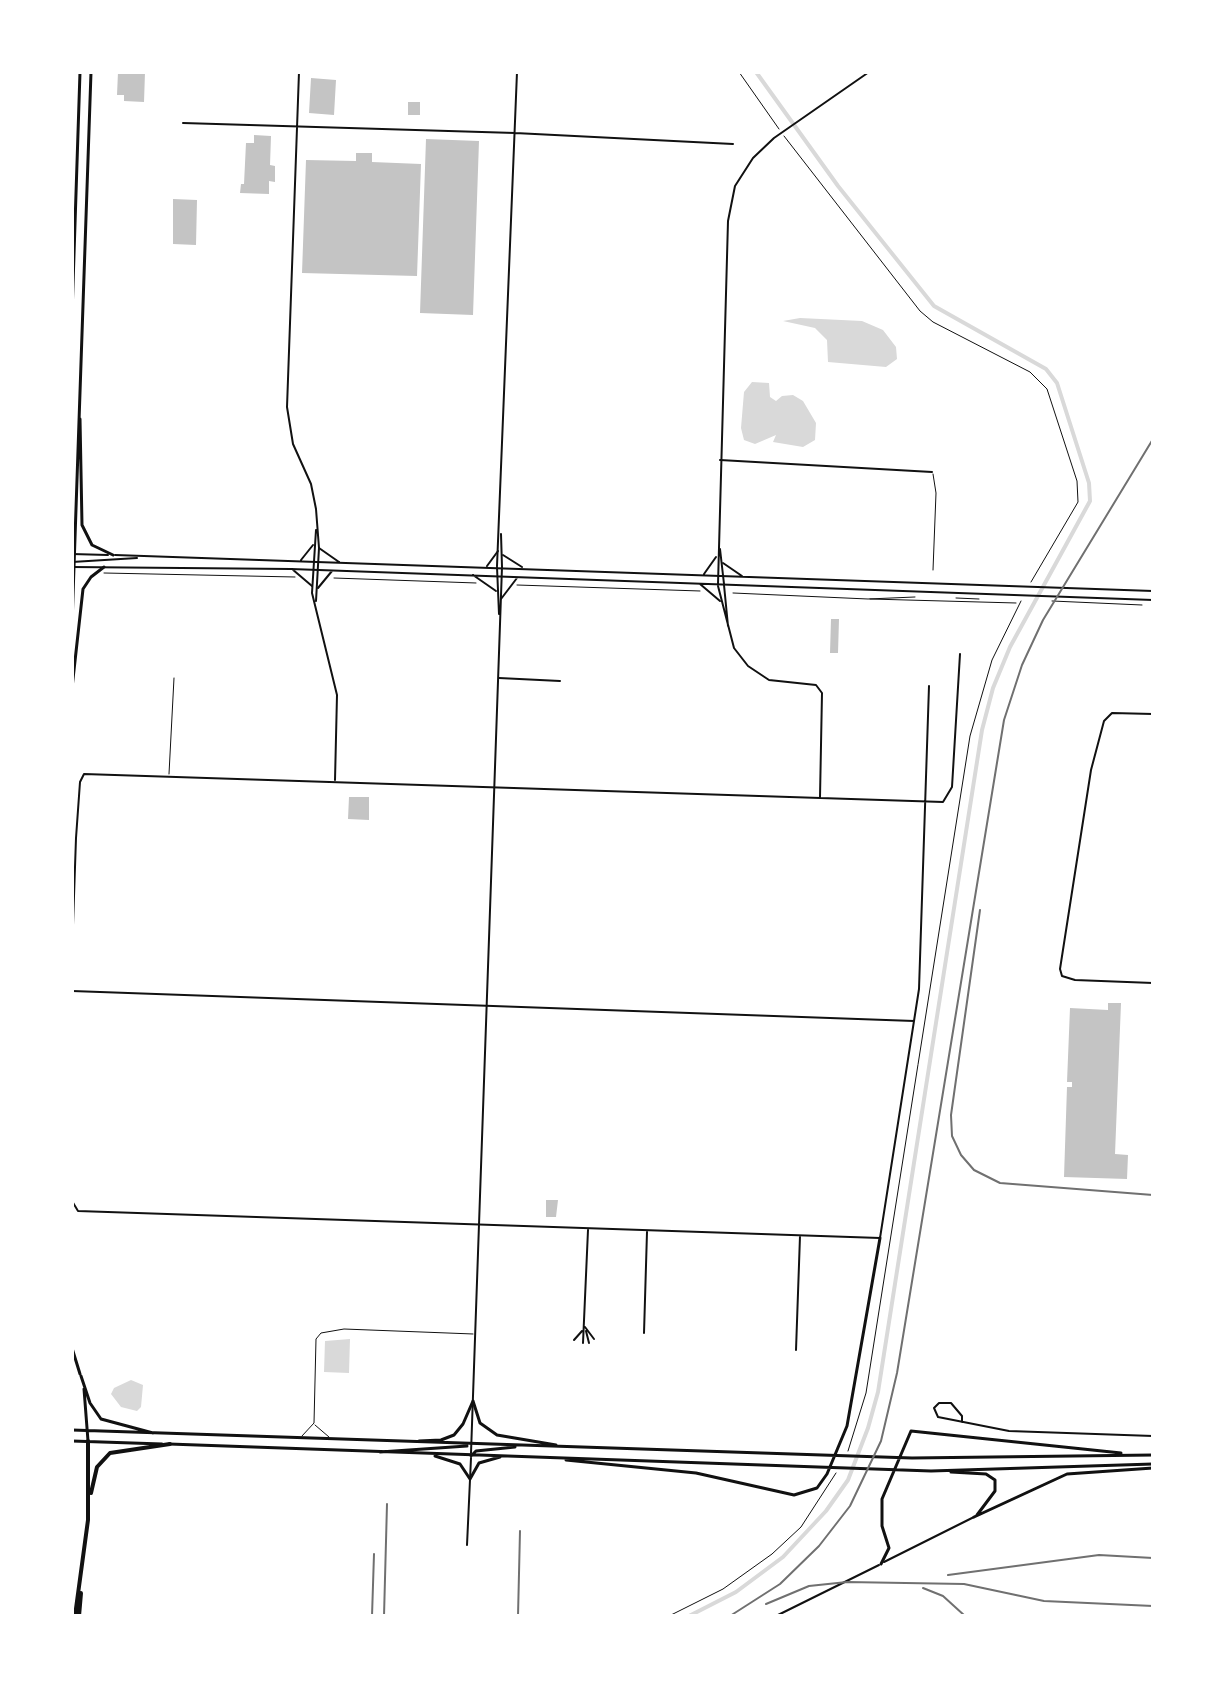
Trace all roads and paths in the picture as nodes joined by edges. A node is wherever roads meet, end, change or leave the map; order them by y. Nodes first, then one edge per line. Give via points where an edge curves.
1 (80, 72) edge
2 (91, 72) edge
3 (299, 72) edge
4 (517, 72) edge
5 (739, 72) edge
6 (869, 72) edge
7 (183, 123) dead end
8 (297, 125) junction
9 (515, 133) junction
10 (733, 144) dead end
11 (72, 315) edge
12 (79, 416) junction
13 (720, 460) junction
14 (932, 472) joint
15 (317, 529) junction
16 (501, 533) junction
17 (313, 545) junction
18 (319, 548) junction
19 (719, 548) junction
20 (498, 551) junction
21 (113, 555) junction
22 (503, 555) junction
23 (142, 557) junction
24 (716, 557) junction
25 (73, 560) edge
26 (300, 561) junction
27 (313, 562) junction
28 (319, 562) junction
29 (340, 563) junction
30 (723, 563) junction
31 (104, 567) junction
32 (486, 567) junction
33 (497, 567) junction
34 (502, 567) junction
35 (523, 568) junction
36 (291, 569) junction
37 (313, 570) junction
38 (318, 570) junction
39 (933, 570) dead end
40 (332, 571) junction
41 (472, 574) junction
42 (99, 575) dead end
43 (703, 575) junction
44 (717, 576) junction
45 (723, 576) junction
46 (497, 577) junction
47 (502, 577) junction
48 (518, 577) junction
49 (743, 577) junction
50 (299, 578) dead end
51 (329, 579) dead end
52 (699, 583) junction
53 (484, 584) dead end
54 (718, 584) junction
55 (724, 584) junction
56 (312, 586) junction
57 (512, 587) dead end
58 (318, 588) junction
59 (496, 591) junction
60 (705, 591) dead end
61 (1153, 591) edge
62 (733, 593) dead end
63 (501, 599) junction
64 (868, 599) junction
65 (1009, 599) dead end
66 (316, 601) junction
67 (720, 601) junction
68 (1073, 602) dead end
69 (1153, 603) edge
70 (500, 615) junction
71 (72, 625) edge
72 (728, 632) junction
73 (960, 654) dead end
74 (174, 678) dead end
75 (498, 678) junction
76 (560, 681) dead end
77 (929, 686) dead end
78 (72, 688) edge
79 (1153, 714) edge
80 (169, 777) junction
81 (335, 781) junction
82 (494, 787) junction
83 (820, 798) junction
84 (925, 801) junction
85 (72, 954) edge
86 (1153, 983) edge
87 (72, 991) edge
88 (487, 1005) junction
89 (914, 1021) junction
90 (72, 1201) edge
91 (479, 1225) junction
92 (588, 1229) junction
93 (647, 1230) junction
94 (800, 1236) junction
95 (880, 1238) junction
96 (585, 1326) junction
97 (644, 1333) dead end
98 (476, 1334) junction
99 (594, 1339) dead end
100 (574, 1340) dead end
101 (583, 1343) dead end
102 (589, 1343) dead end
103 (72, 1348) edge
104 (796, 1350) dead end
105 (81, 1376) junction
106 (473, 1401) junction
107 (962, 1422) junction
108 (314, 1423) junction
109 (72, 1430) edge
110 (88, 1431) junction
111 (165, 1435) junction
112 (1153, 1436) edge
113 (294, 1439) junction
114 (72, 1441) edge
115 (88, 1441) junction
116 (342, 1441) junction
117 (400, 1442) junction
118 (170, 1444) junction
119 (471, 1445) junction
120 (523, 1446) junction
121 (571, 1448) junction
122 (376, 1453) junction
123 (423, 1454) junction
124 (1129, 1455) junction
125 (1153, 1455) edge
126 (471, 1456) junction
127 (506, 1456) junction
128 (551, 1458) junction
129 (1153, 1466) edge
130 (947, 1471) junction
131 (470, 1479) junction
132 (88, 1507) junction
133 (974, 1517) junction
134 (467, 1545) dead end
135 (881, 1564) junction
136 (77, 1616) edge
137 (776, 1616) edge

1 - 11 main road
2 - 12 main road
3 - 8 street
4 - 9 street
5 - 64 path via 809,172 920,311 1030,372 1047,389 1077,481 1078,502 1019,603
6 - 13 street via 774,138 735,186 729,213
7 - 8 street
8 - 9 street
8 - 15 street via 288,427 315,496
9 - 10 street
9 - 16 street
12 - 21 main road via 82,525 92,545
12 - 25 main road
13 - 14 street
13 - 19 street
14 - 39 lane
15 - 17 street
15 - 18 street
16 - 20 street
16 - 22 street
17 - 26 street
17 - 27 street
18 - 28 street
18 - 29 street
19 - 24 street
19 - 30 street
20 - 32 street
20 - 33 street
21 - 23 street
21 - 25 street
22 - 34 street
22 - 35 street
23 - 25 street
23 - 26 street
24 - 43 street
24 - 44 street
25 - 31 street
25 - 71 main road
26 - 27 street
27 - 28 street
27 - 37 street
28 - 29 street
28 - 38 street
29 - 32 street
30 - 45 street
30 - 49 street
31 - 36 street
31 - 78 main road via 83,589
32 - 33 street
33 - 34 street
33 - 46 street
34 - 35 street
34 - 47 street
35 - 43 street
36 - 37 street
36 - 56 street
37 - 38 street
37 - 56 street
38 - 40 street
38 - 58 street
40 - 41 street
40 - 58 street
41 - 46 street
41 - 59 street
42 - 50 path
43 - 44 street
44 - 45 street
44 - 54 street
45 - 49 street
45 - 55 street
46 - 47 street
46 - 59 street
47 - 48 street
47 - 63 street
48 - 52 street
48 - 63 street
49 - 61 street
51 - 53 path
52 - 54 street
52 - 67 street
54 - 55 street
54 - 67 street
55 - 69 street
55 - 72 street
56 - 66 street
57 - 60 path
58 - 66 street
59 - 70 street
62 - 64 path
63 - 70 street
64 - 65 path
66 - 81 street via 337,695
67 - 72 street
68 - 69 path
70 - 75 street
72 - 83 street via 754,671 780,683 816,685 822,693
73 - 84 street via 952,787 943,802
74 - 80 lane
75 - 76 street
75 - 82 street
77 - 84 street
79 - 86 street via 1109,714 1098,736 1062,953 1062,976
80 - 81 street
80 - 85 street via 82,776
81 - 82 street
82 - 83 street
82 - 88 street
83 - 84 street
84 - 89 street
87 - 88 street
88 - 89 street
88 - 91 street
89 - 95 street
90 - 91 street via 78,1211
91 - 92 street
91 - 98 street
92 - 93 street
92 - 96 street
93 - 94 street
93 - 97 street
94 - 95 street
94 - 104 street
95 - 128 main road via 847,1426 817,1488 794,1495 696,1473
96 - 99 street
96 - 100 street
96 - 101 street
96 - 102 street
98 - 106 street
98 - 108 lane via 344,1329 321,1333 316,1339
103 - 105 main road
105 - 110 main road
105 - 111 main road via 101,1419
106 - 117 main road via 463,1424 448,1438
106 - 119 street
106 - 121 main road via 480,1423 497,1435
107 - 107 street via 938,1417 934,1408 951,1403
107 - 112 street via 1009,1431
108 - 113 lane via 307,1434
108 - 116 lane via 321,1433
109 - 110 main road
110 - 111 main road
110 - 115 main road
111 - 113 main road
113 - 116 main road
114 - 115 main road
115 - 118 main road
115 - 132 highway
116 - 117 main road
117 - 119 main road
118 - 122 main road
118 - 132 highway via 104,1456
119 - 120 main road
119 - 122 main road
119 - 126 street
120 - 121 main road
120 - 126 main road
121 - 124 main road via 912,1458
122 - 123 main road
123 - 126 main road
123 - 131 main road via 455,1461
124 - 125 main road
124 - 135 main road via 911,1431 882,1499 889,1548
126 - 127 main road
126 - 131 street
127 - 128 main road
127 - 131 main road via 479,1463
128 - 130 main road
129 - 130 main road
129 - 133 main road via 1067,1474
130 - 133 main road via 986,1474 995,1480 995,1491
131 - 134 street
132 - 136 highway
133 - 135 street
135 - 137 street

